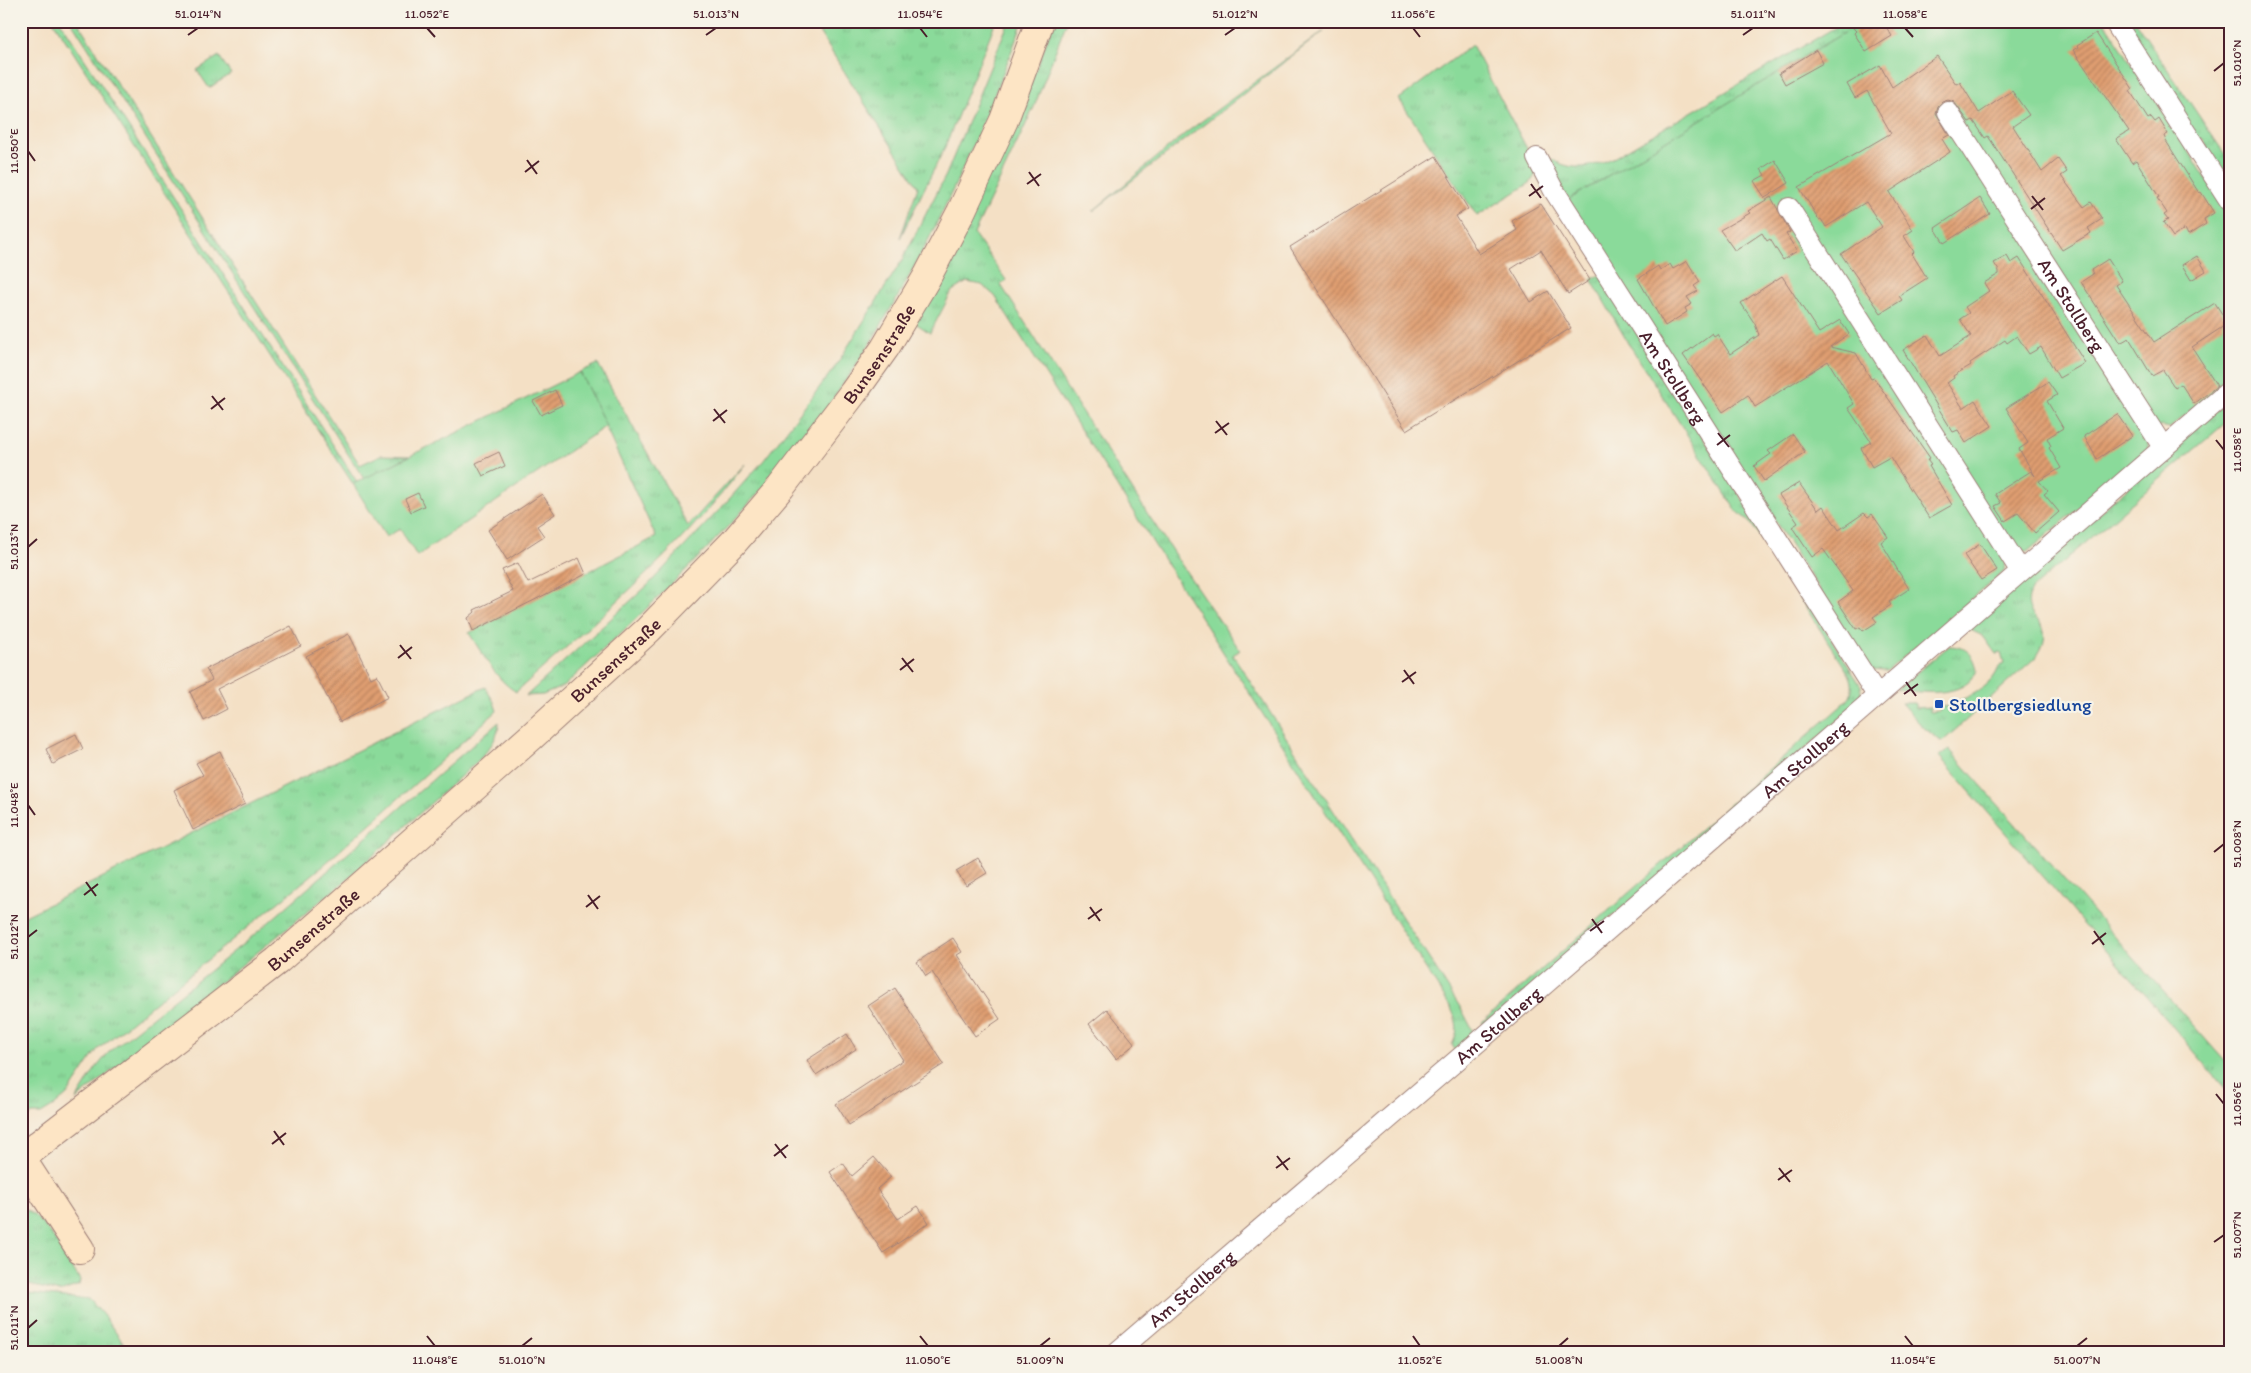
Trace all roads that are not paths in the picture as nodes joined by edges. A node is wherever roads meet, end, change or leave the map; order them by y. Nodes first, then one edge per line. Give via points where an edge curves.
1 (1040, 21) edge
2 (2114, 21) edge
3 (1948, 112) dead end
4 (1537, 158) dead end
5 (2230, 201) edge
6 (1789, 208) dead end
7 (2230, 390) edge
8 (2163, 447) junction
9 (2020, 570) junction
10 (1878, 695) junction
11 (21, 1158) edge
12 (80, 1249) dead end
13 (1117, 1352) edge

1 - 11 main road, Bunsenstraße via 1004,120 928,277 853,394 733,544 626,650 531,737 276,961
2 - 5 street
3 - 8 street, Am Stollberg
4 - 10 street, Am Stollberg via 1553,189
6 - 9 street
7 - 8 street, Am Stollberg
8 - 9 street, Am Stollberg
9 - 10 street, Am Stollberg
10 - 13 street, Am Stollberg
11 - 12 main road

